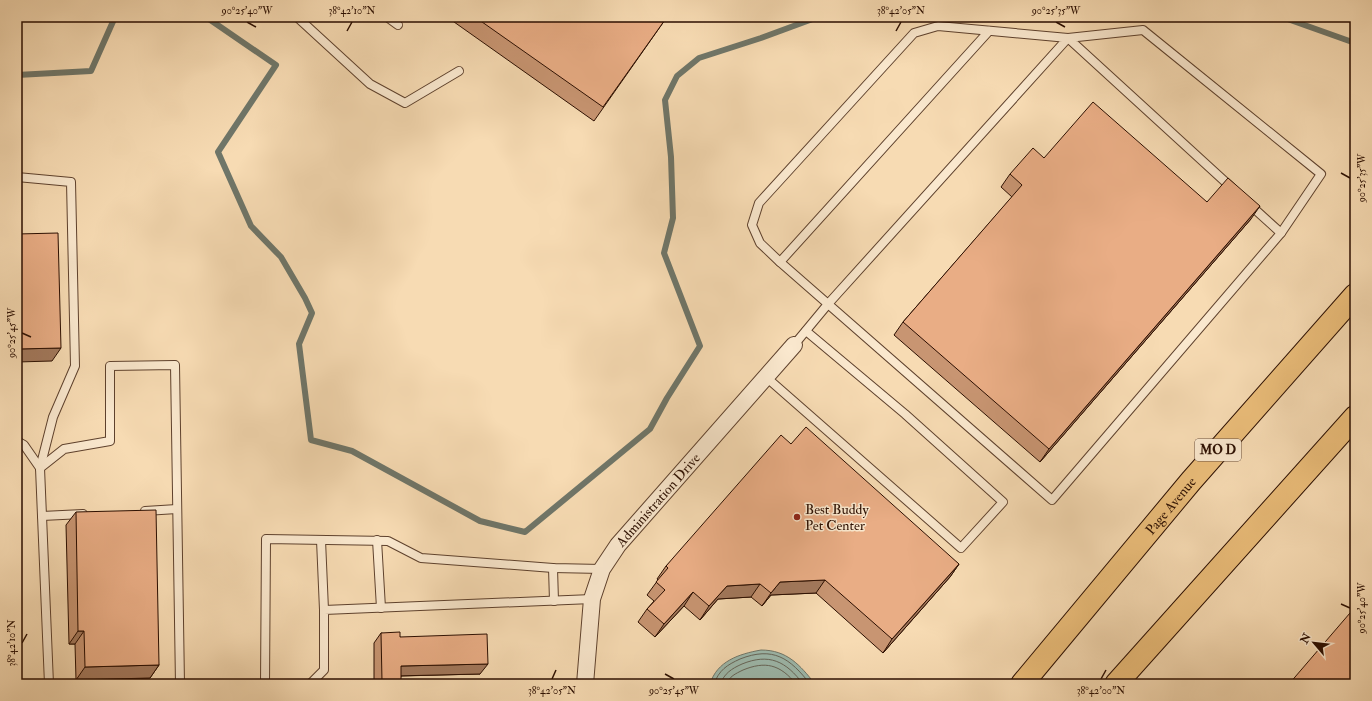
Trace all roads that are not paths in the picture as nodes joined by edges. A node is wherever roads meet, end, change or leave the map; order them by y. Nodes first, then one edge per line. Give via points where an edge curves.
1 (297, 17) edge
2 (387, 17) edge
3 (398, 25) dead end
4 (989, 31) junction
5 (1068, 38) junction
6 (459, 71) dead end
7 (17, 177) edge
8 (1281, 233) junction
9 (780, 262) junction
10 (1355, 295) edge
11 (828, 304) junction
12 (806, 331) junction
13 (794, 345) joint
14 (766, 377) junction
15 (1355, 417) edge
16 (17, 441) edge
17 (40, 468) junction
18 (178, 509) junction
19 (138, 511) edge
20 (90, 513) edge
21 (42, 516) junction
22 (321, 540) junction
23 (377, 540) junction
24 (553, 568) junction
25 (602, 569) junction
26 (592, 599) junction
27 (554, 601) junction
28 (381, 608) junction
29 (324, 610) junction
30 (49, 684) edge
31 (180, 684) edge
32 (265, 684) edge
33 (310, 684) edge
34 (585, 684) edge
35 (1022, 684) edge
36 (1116, 684) edge

1 - 6 lane via 370,84 405,103
2 - 3 lane
4 - 5 lane
4 - 9 lane
4 - 9 lane via 938,26 914,32 759,203 752,225 760,243
5 - 8 lane
5 - 8 lane via 1143,30 1321,174
5 - 11 lane
7 - 17 lane via 71,182 75,366 53,416
8 - 11 lane via 1052,500
9 - 11 lane
10 - 35 highway, Page Avenue / MO D via 1190,481
11 - 12 lane
12 - 13 lane
12 - 14 lane via 905,414 1003,502 961,548
13 - 14 street, Administration Drive
14 - 25 street, Administration Drive via 618,545
15 - 36 highway
16 - 17 lane via 24,445
17 - 18 lane via 64,449 110,441 110,366 175,365
17 - 21 lane
18 - 19 lane
18 - 31 lane
20 - 21 lane
21 - 30 lane
22 - 23 lane
22 - 29 lane
22 - 32 lane via 266,539
23 - 24 lane via 388,541 421,558
23 - 28 lane
24 - 25 lane
24 - 27 lane
25 - 26 street, Administration Drive
26 - 27 lane
26 - 34 street, Administration Drive
27 - 28 lane
28 - 29 lane
29 - 33 lane via 324,670

